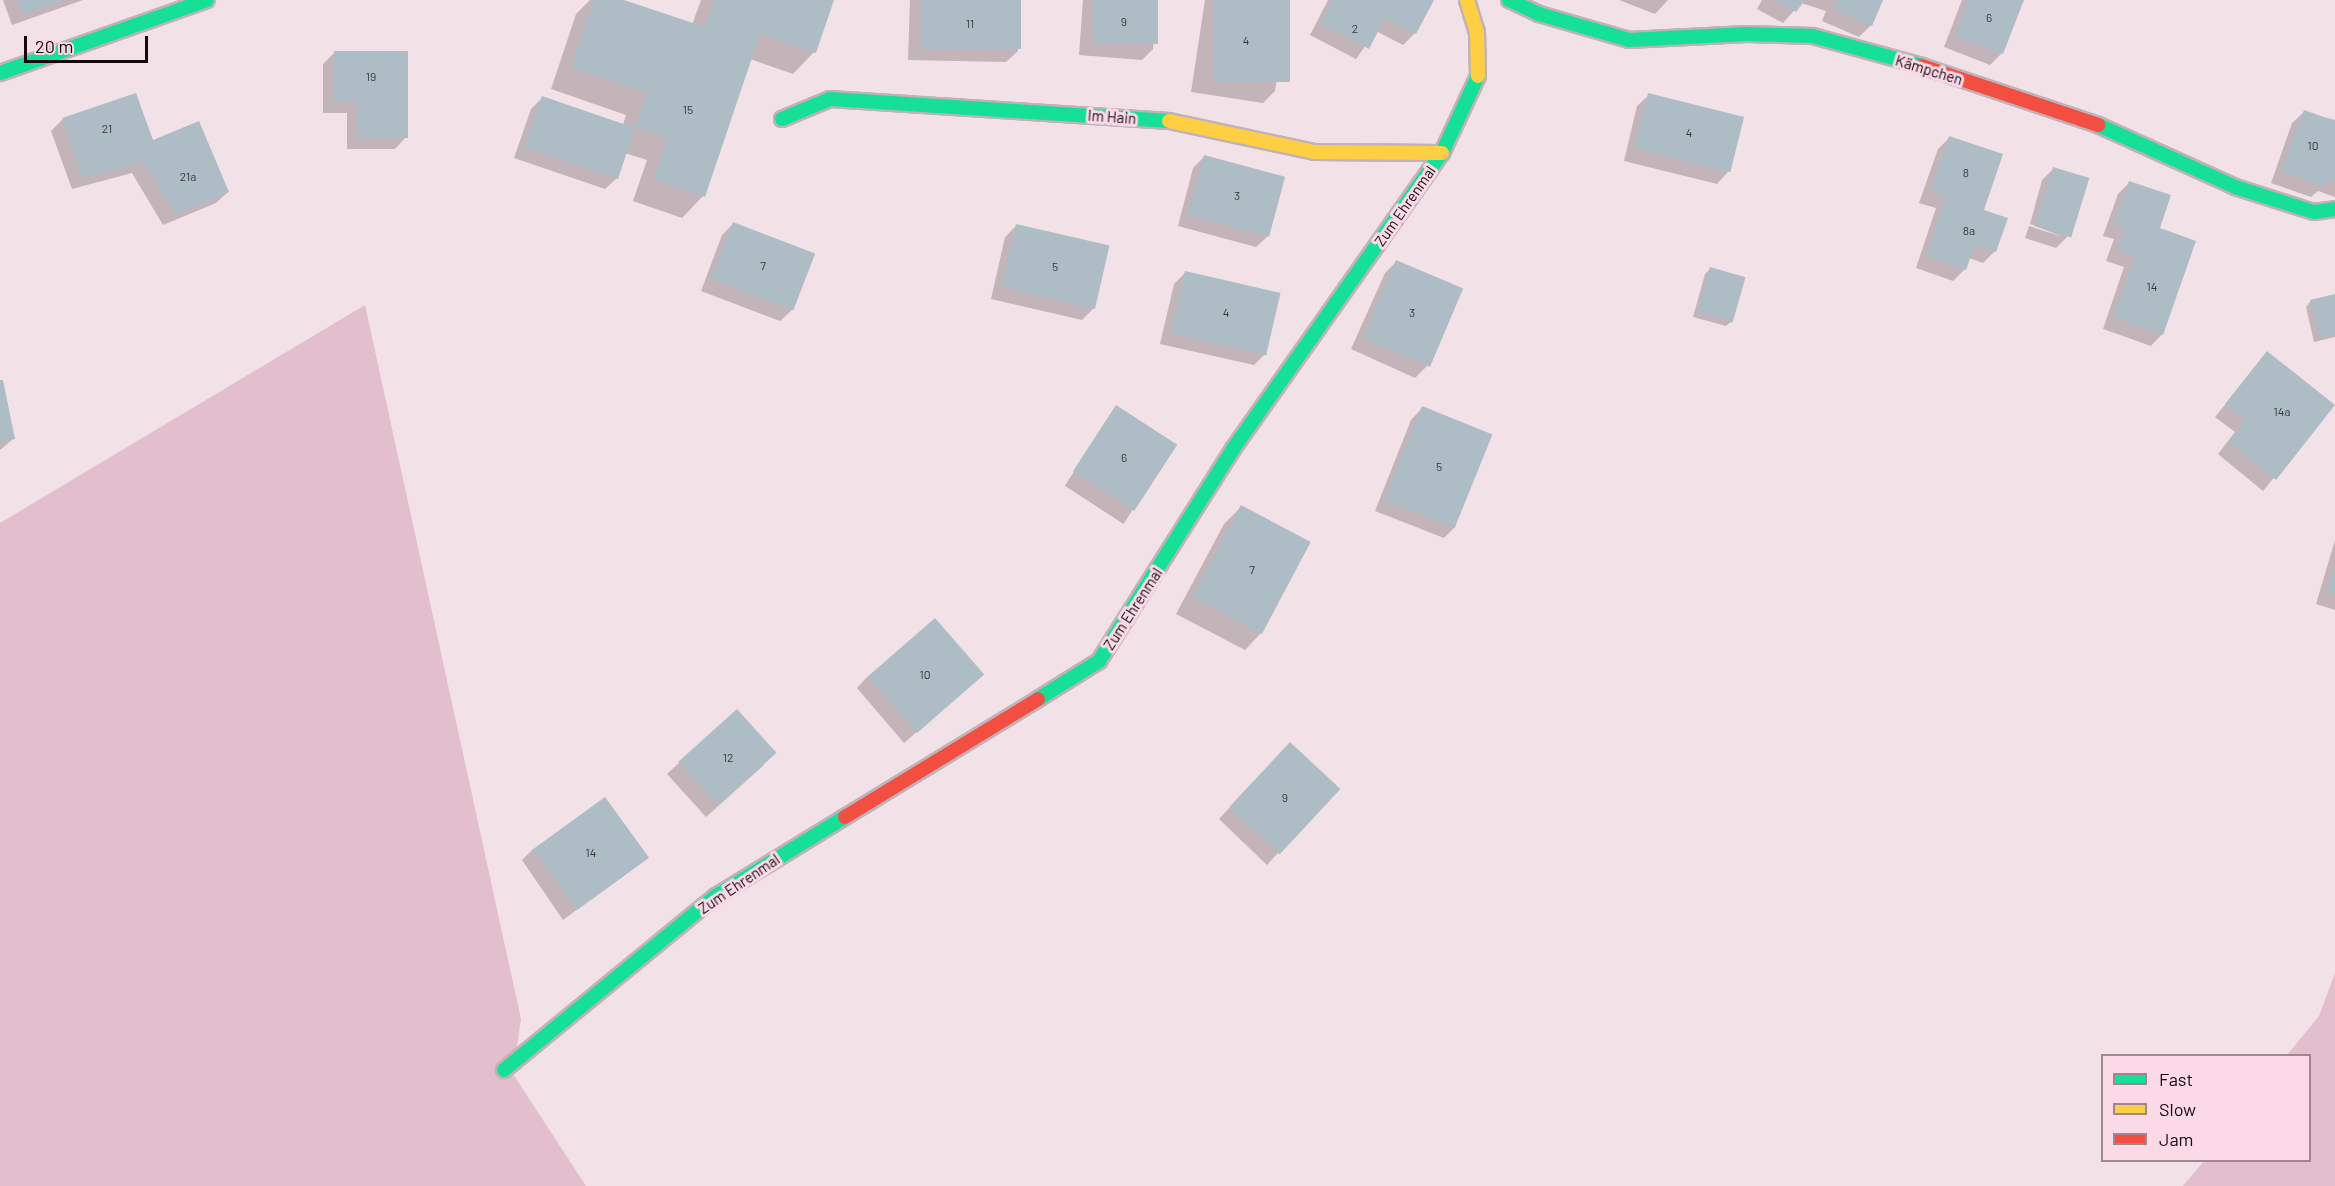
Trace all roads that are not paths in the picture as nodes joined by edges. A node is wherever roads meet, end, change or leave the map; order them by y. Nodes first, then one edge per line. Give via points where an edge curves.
1 (207, 0) edge
2 (1467, 0) edge
3 (1509, 0) edge
4 (0, 73) edge
5 (782, 119) dead end
6 (1442, 153) junction
7 (2335, 209) edge
8 (504, 1070) dead end

1 - 4 street
2 - 6 street, Zum Ehrenmal via 1477,32 1480,72
3 - 7 street, Kämpchen via 1539,14 1629,40 1747,34 1813,36 1915,64 2101,126 2235,187 2314,212
5 - 6 street, Im Hain via 830,99 1173,121 1315,152
6 - 8 street, Zum Ehrenmal via 1233,448 1099,661 716,896

